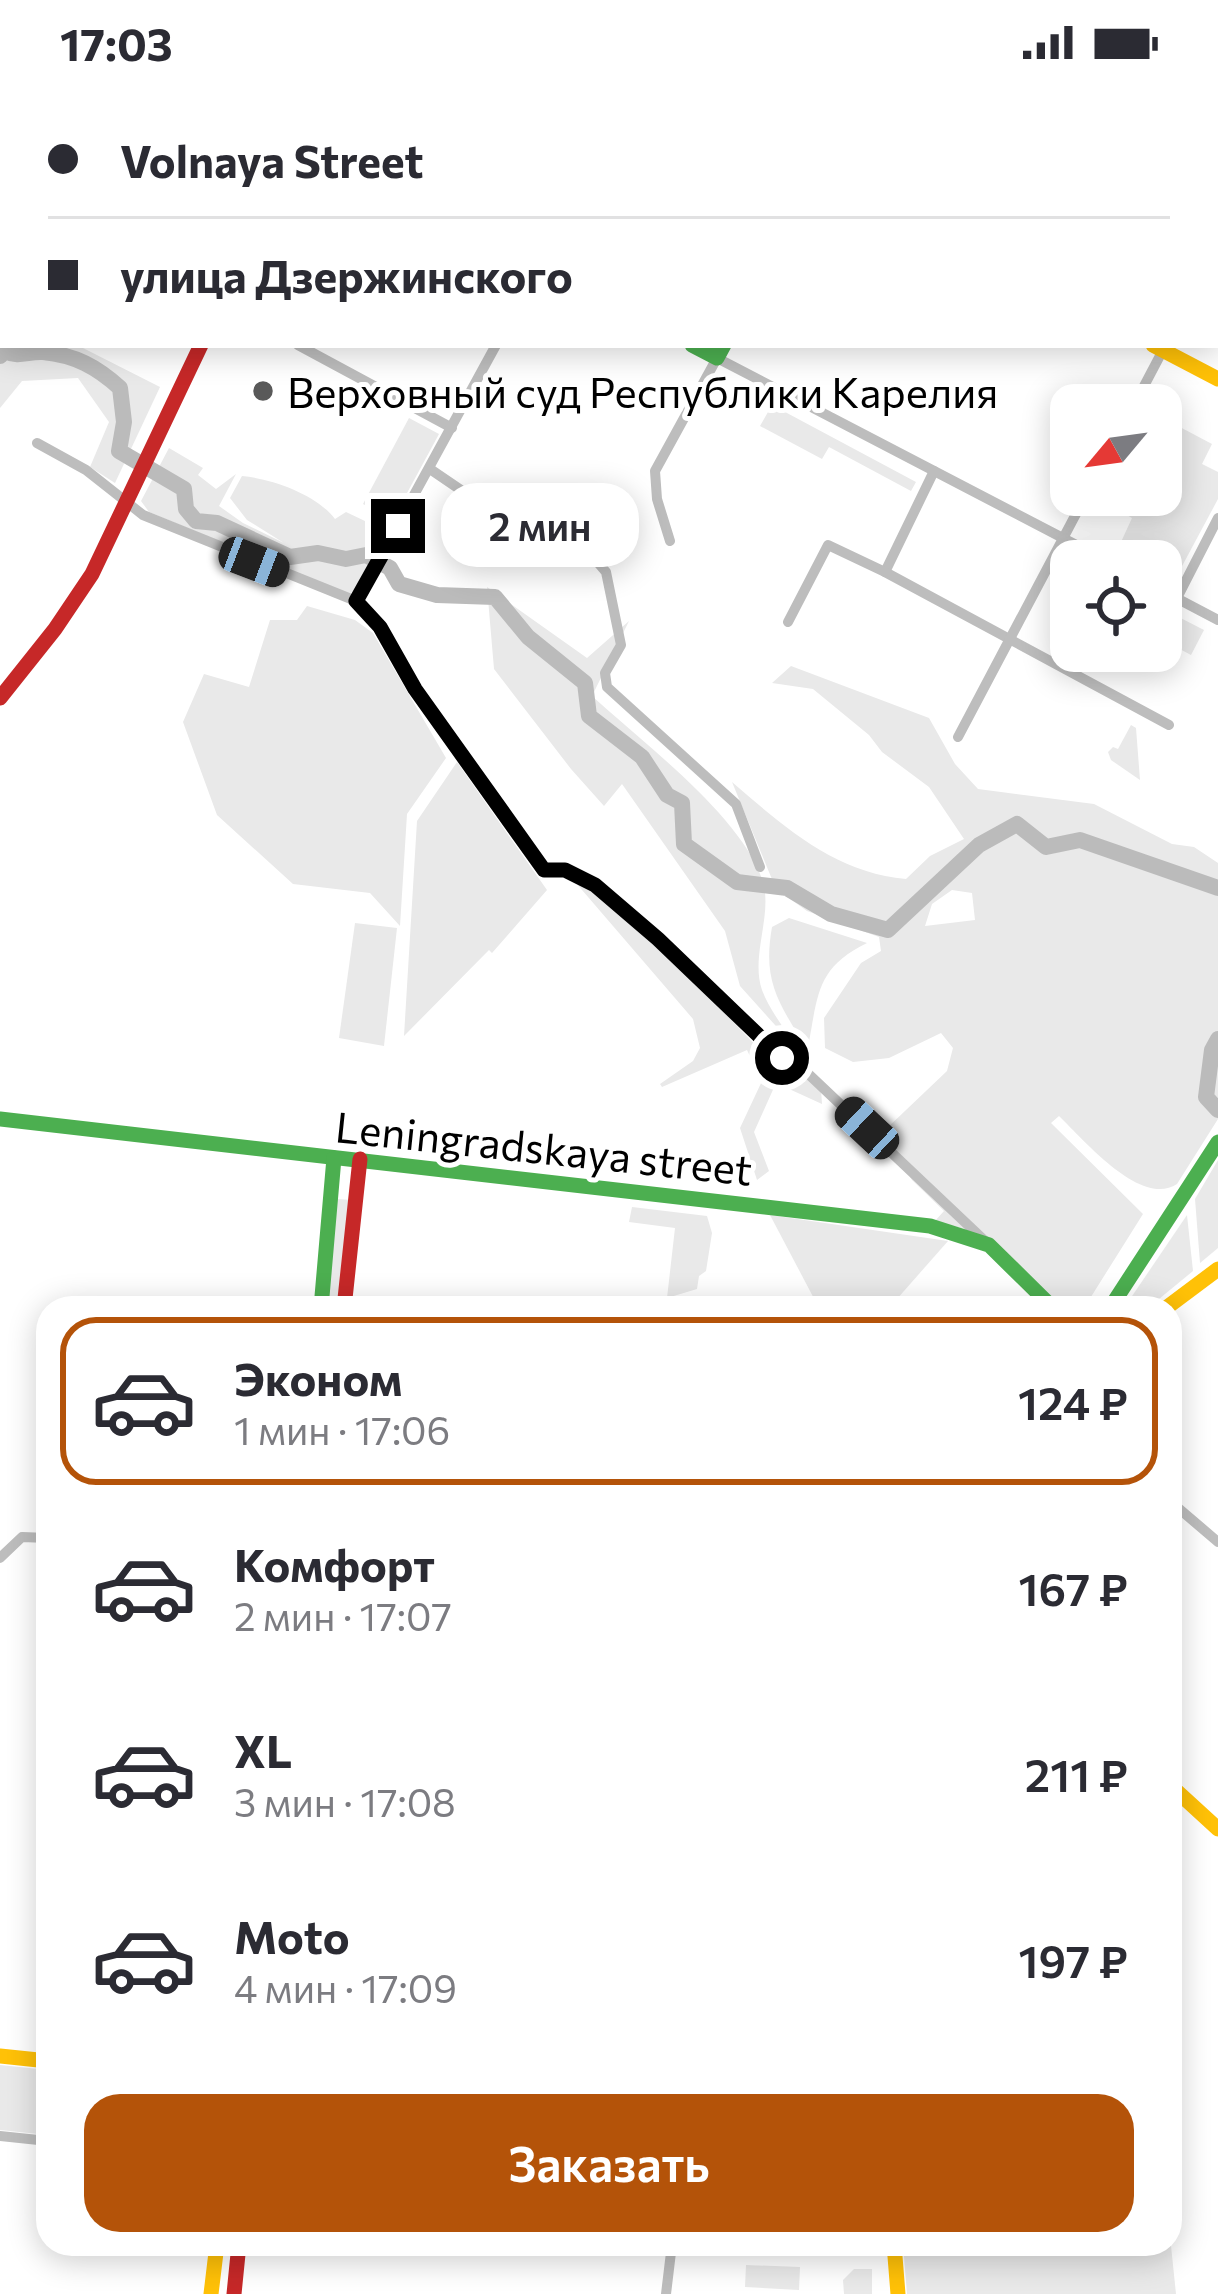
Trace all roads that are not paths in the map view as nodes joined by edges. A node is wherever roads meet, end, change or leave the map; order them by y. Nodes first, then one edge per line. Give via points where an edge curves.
1 (199, 348) edge
2 (304, 348) edge
3 (494, 348) edge
4 (1159, 348) edge
5 (1164, 348) edge
6 (721, 352) edge
7 (1218, 379) edge
8 (1143, 384) edge
9 (452, 428) junction
10 (37, 443) dead end
11 (430, 470) junction
12 (934, 471) junction
13 (125, 504) junction
14 (1075, 516) edge
15 (1218, 518) edge
16 (1064, 538) junction
17 (1068, 540) edge
18 (670, 541) dead end
19 (885, 572) junction
20 (1182, 588) edge
21 (356, 601) junction
22 (1182, 601) edge
23 (1218, 620) edge
24 (788, 622) dead end
25 (1010, 640) junction
26 (0, 698) edge
27 (1169, 725) dead end
28 (958, 737) dead end
29 (760, 867) dead end
30 (0, 1119) edge
31 (1214, 1148) edge
32 (334, 1158) junction
33 (359, 1160) junction
34 (988, 1245) junction
35 (1212, 1273) edge
36 (1218, 1292) edge
37 (322, 1296) edge
38 (345, 1296) edge
39 (1041, 1296) edge
40 (1118, 1296) edge
41 (1182, 1296) edge
42 (1182, 1511) edge
43 (36, 1538) edge
44 (1218, 1542) edge
45 (0, 1558) edge
46 (1182, 1796) edge
47 (1218, 1829) edge
48 (0, 2056) edge
49 (36, 2060) edge
50 (0, 2136) edge
51 (36, 2140) edge
52 (216, 2256) edge
53 (238, 2256) edge
54 (671, 2256) edge
55 (895, 2256) edge
56 (211, 2294) edge
57 (234, 2294) edge
58 (666, 2294) edge
59 (898, 2294) edge

1 - 13 main road
2 - 9 street
3 - 9 street
4 - 8 street
5 - 7 main road
6 - 12 street
6 - 18 street via 655,471
9 - 11 street
10 - 13 street
11 - 21 street
11 - 29 street via 477,501 588,551 606,572 621,645 604,680 736,804
12 - 16 street
12 - 19 street
13 - 21 street
13 - 26 main road via 100,559
14 - 16 street
15 - 20 street
16 - 17 street
16 - 25 street
19 - 24 street via 828,545
19 - 25 street
21 - 34 street via 544,870 595,885
22 - 23 street
25 - 27 street
25 - 28 street
30 - 32 main road, Leningradskaya street
31 - 40 main road
32 - 33 main road, Leningradskaya street
32 - 37 main road
33 - 34 main road, Leningradskaya street via 930,1226
33 - 38 main road
34 - 39 main road, Leningradskaya street
35 - 36 street
35 - 41 main road
42 - 44 street
43 - 45 street via 22,1537
46 - 47 main road
48 - 49 main road
50 - 51 street
52 - 56 main road
53 - 57 main road
54 - 58 street
55 - 59 main road

